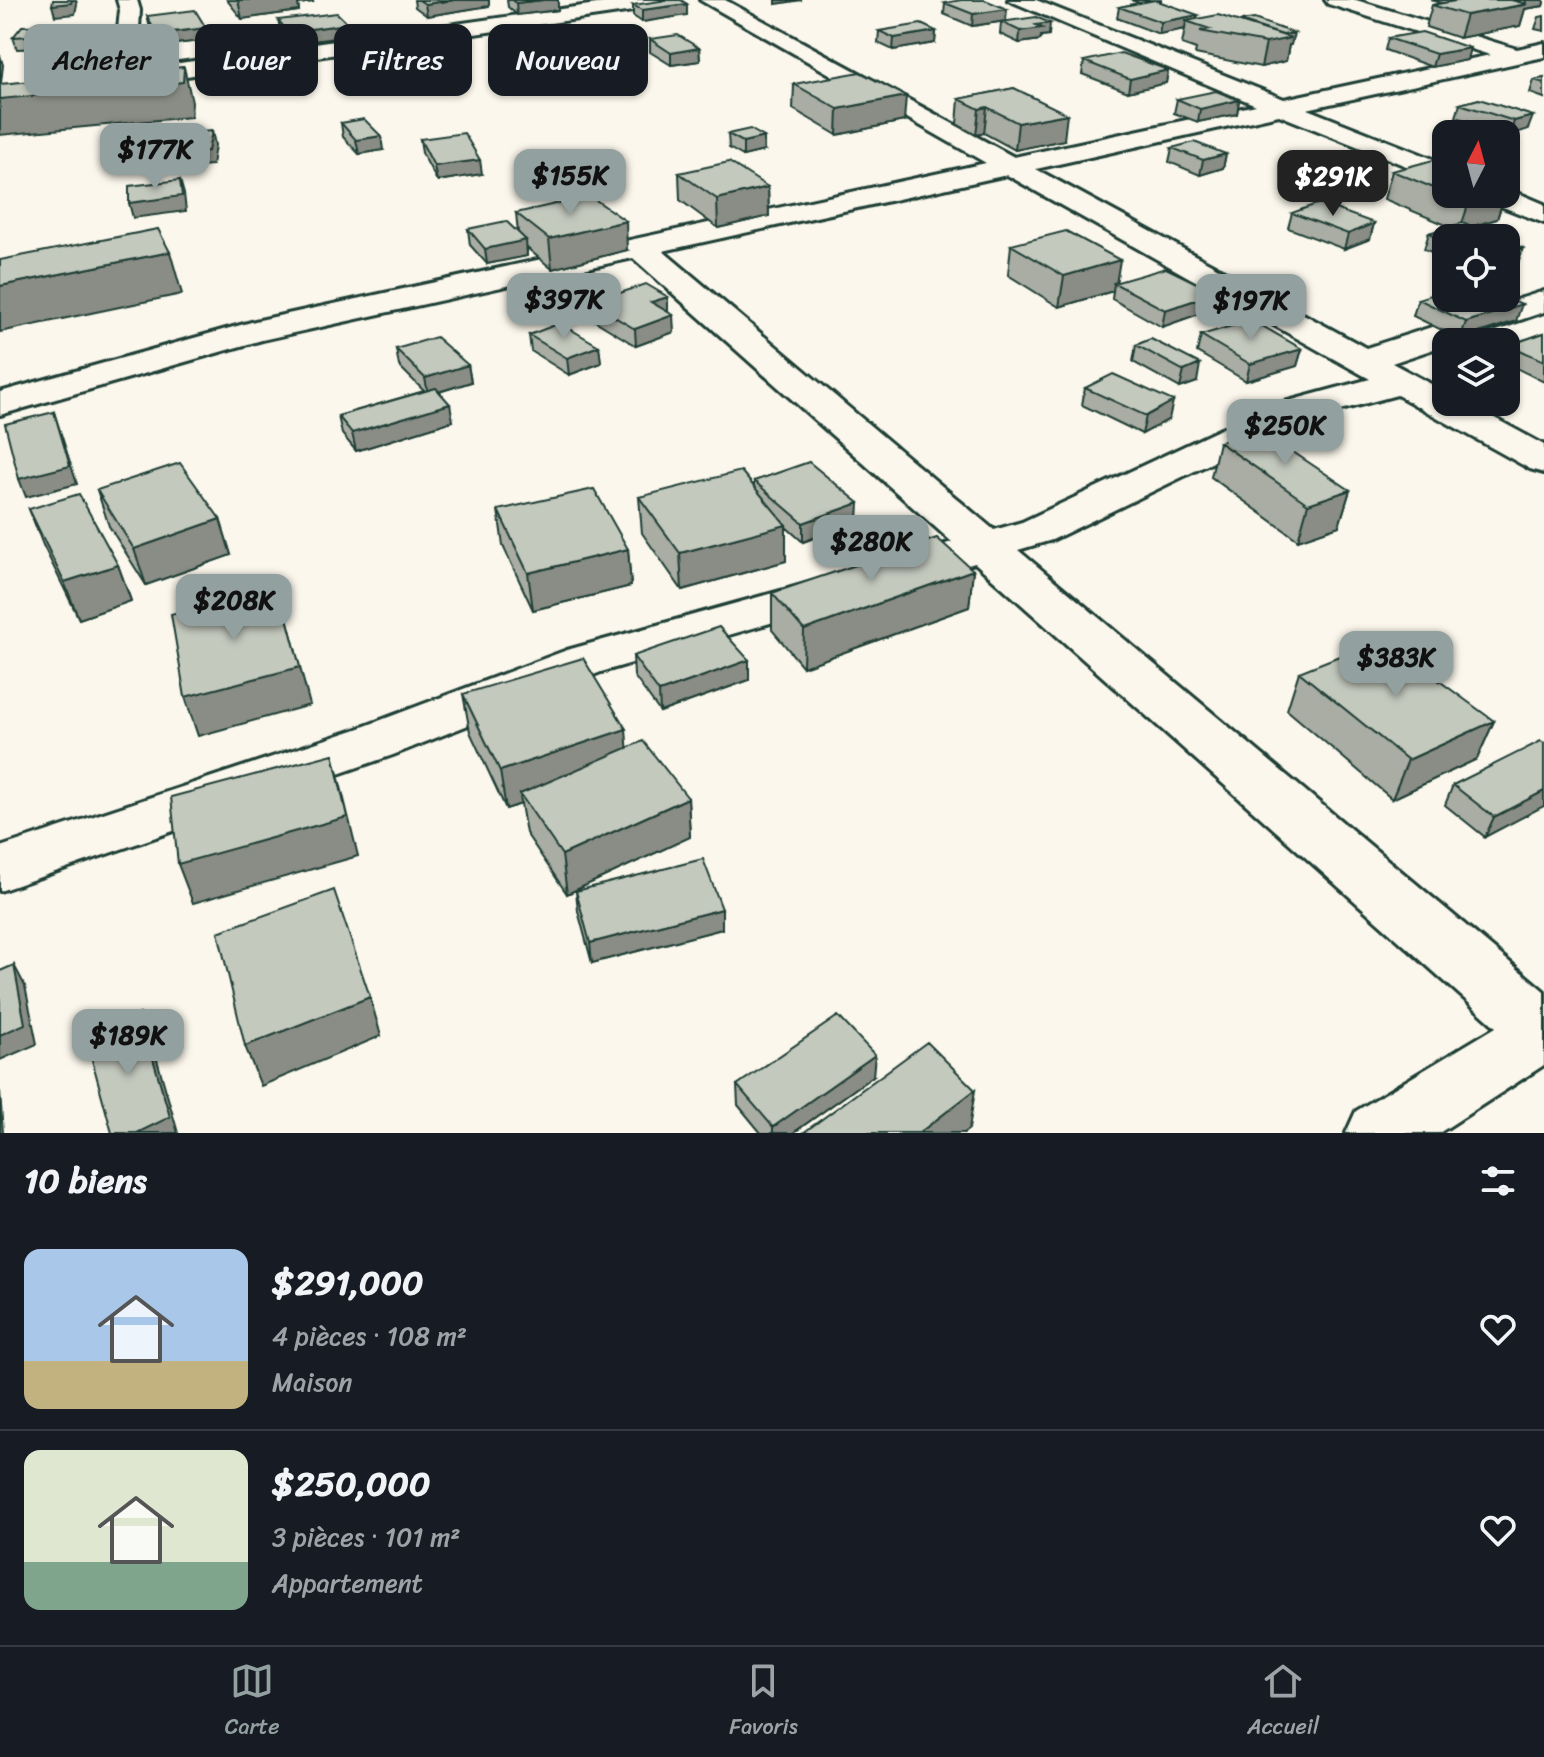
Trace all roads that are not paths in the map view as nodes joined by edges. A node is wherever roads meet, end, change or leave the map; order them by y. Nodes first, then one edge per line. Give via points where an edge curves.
1 (127, 0) edge
2 (667, 0) edge
3 (710, 0) edge
4 (1018, 0) edge
5 (1335, 0) edge
6 (129, 24) edge
7 (1535, 57) edge
8 (179, 70) edge
9 (1281, 107) junction
10 (1012, 167) junction
11 (1432, 168) edge
12 (1520, 204) edge
13 (1544, 214) edge
14 (638, 246) junction
15 (1544, 301) edge
16 (1362, 361) junction
17 (1402, 382) junction
18 (0, 404) edge
19 (1544, 461) edge
20 (985, 546) junction
21 (0, 869) edge
22 (1544, 1031) edge
23 (1380, 1133) edge

1 - 6 street
2 - 8 street
3 - 10 street
4 - 9 street
5 - 7 street
7 - 9 street
9 - 10 street
9 - 11 street
10 - 14 street
10 - 16 street
12 - 13 street
14 - 18 street via 255,331
14 - 20 street
15 - 16 street
16 - 17 street
17 - 19 street
17 - 20 street via 1283,414 1037,531
20 - 21 street via 584,661 375,742
20 - 22 street
22 - 23 street

